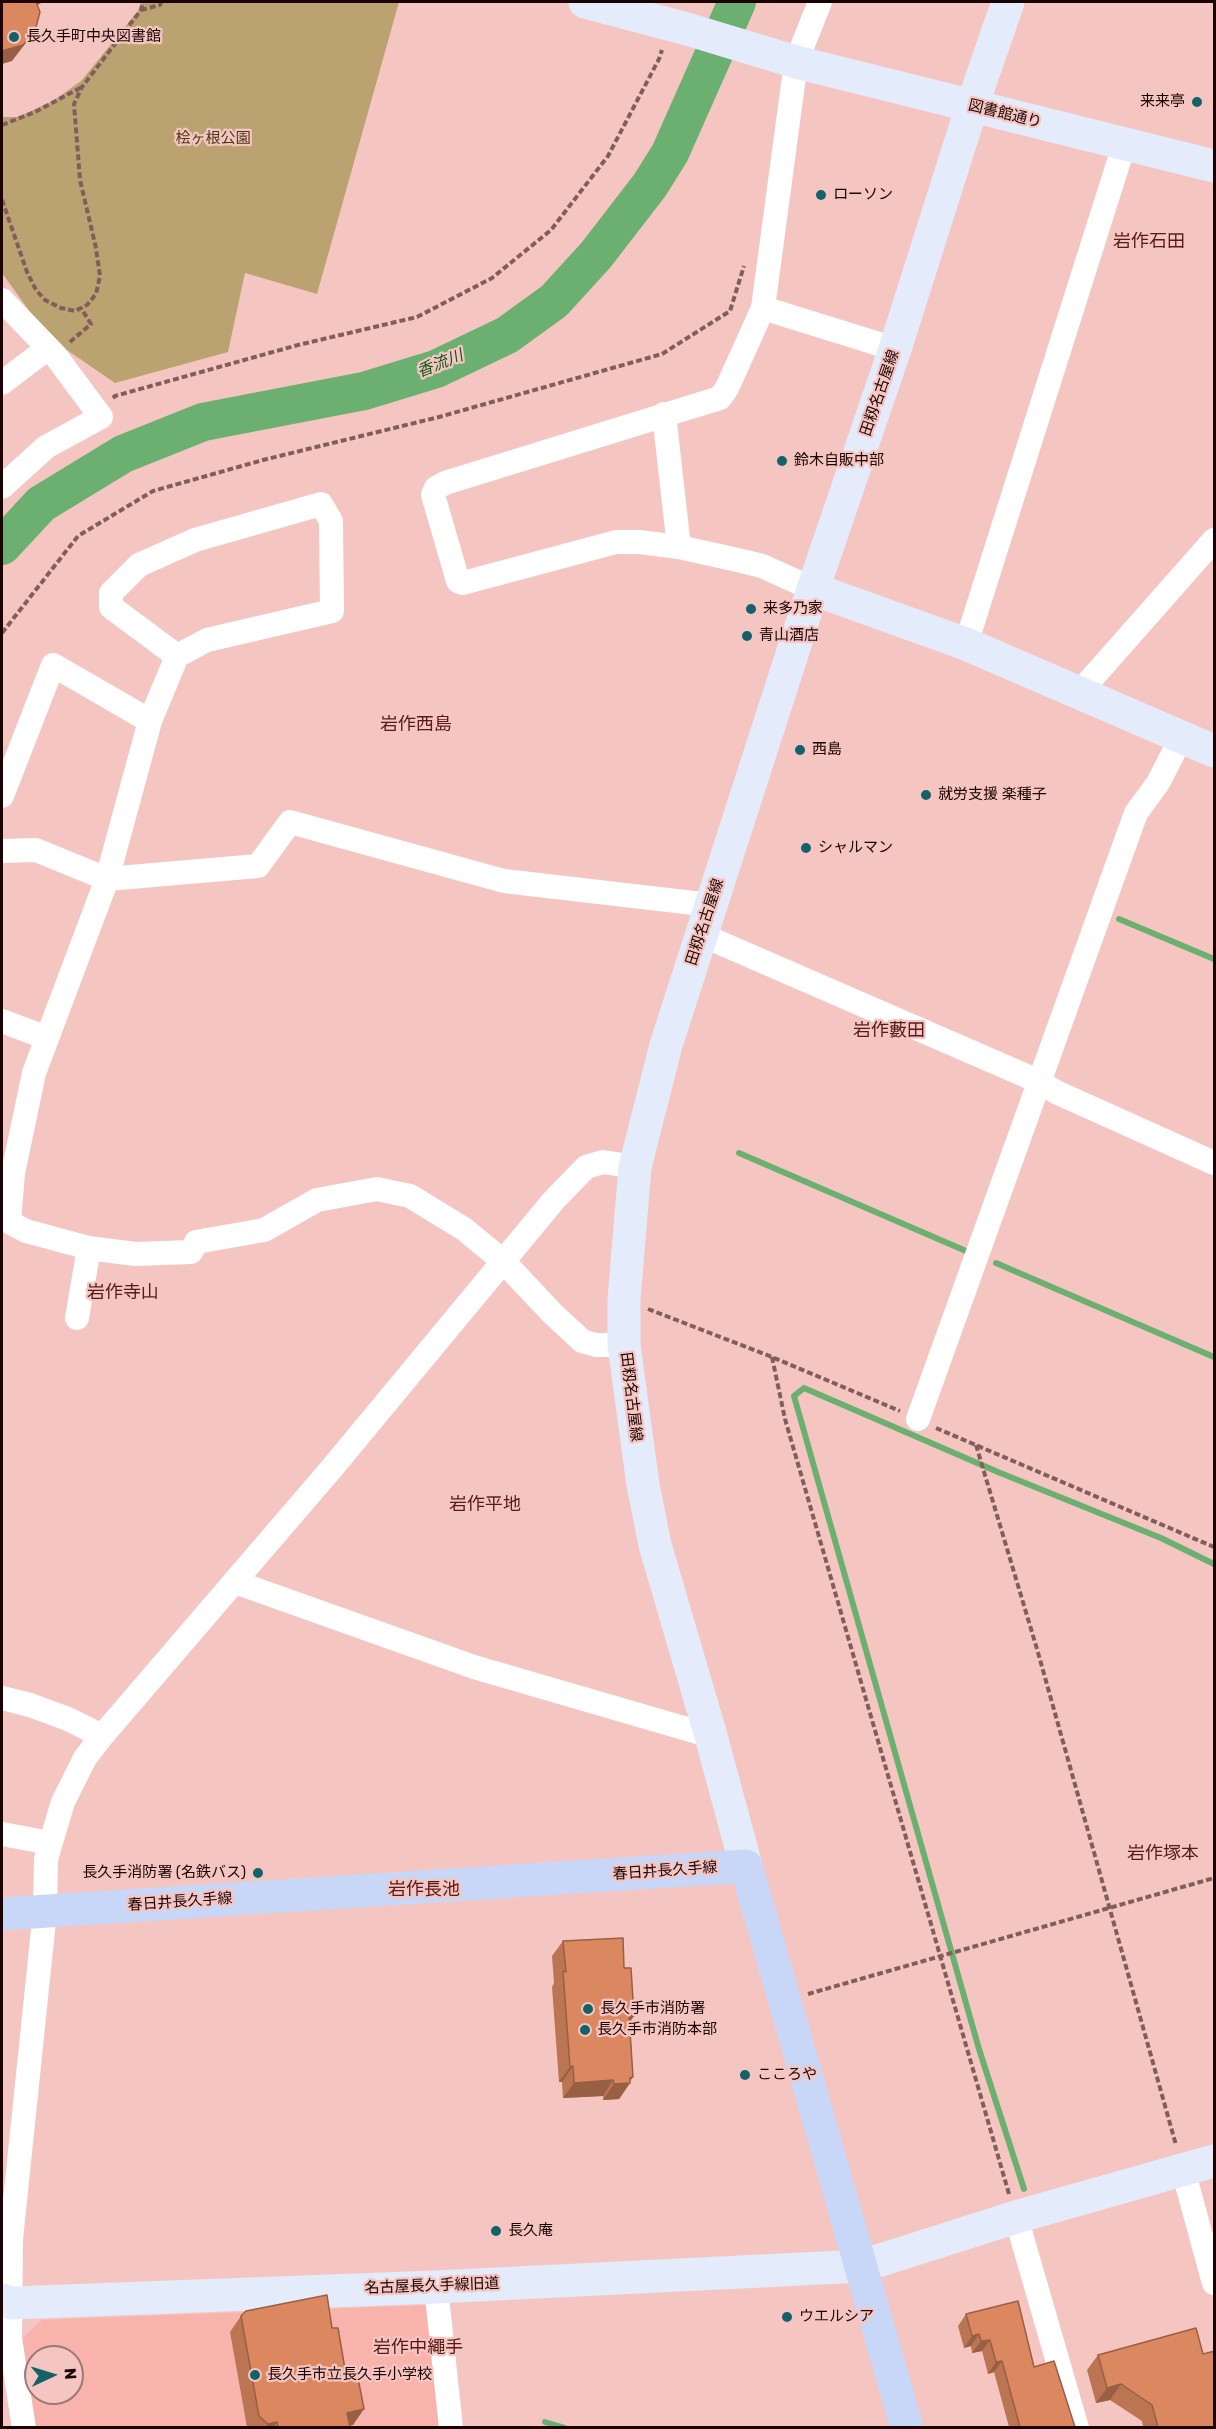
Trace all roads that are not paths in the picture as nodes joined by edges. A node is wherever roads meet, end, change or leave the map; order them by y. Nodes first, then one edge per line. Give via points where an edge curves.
1 (585, 2) edge
2 (820, 2) edge
3 (1008, 2) edge
4 (795, 62) junction
5 (972, 106) junction
6 (1125, 142) junction
7 (1215, 166) edge
8 (2, 300) edge
9 (763, 308) junction
10 (48, 348) junction
11 (895, 349) junction
12 (2, 383) edge
13 (663, 414) junction
14 (2, 487) edge
15 (1215, 540) edge
16 (679, 547) junction
17 (813, 589) junction
18 (966, 644) junction
19 (177, 656) junction
20 (1078, 693) junction
21 (150, 721) junction
22 (1182, 736) junction
23 (1215, 751) edge
24 (2, 796) edge
25 (2, 851) edge
26 (107, 879) junction
27 (706, 920) junction
28 (2, 1021) edge
29 (47, 1038) junction
30 (1038, 1081) junction
31 (1215, 1163) edge
32 (635, 1167) junction
33 (89, 1248) junction
34 (502, 1261) junction
35 (77, 1318) dead end
36 (624, 1345) junction
37 (918, 1419) road end
38 (235, 1582) junction
39 (2, 1698) edge
40 (102, 1736) junction
41 (711, 1736) junction
42 (2, 1834) edge
43 (50, 1843) junction
44 (746, 1866) junction
45 (45, 1911) junction
46 (2, 1914) edge
47 (1215, 2161) edge
48 (1183, 2170) junction
49 (1016, 2217) junction
50 (862, 2266) junction
51 (1215, 2283) edge
52 (436, 2287) junction
53 (7, 2301) edge
54 (24, 2427) edge
55 (451, 2427) edge
56 (907, 2427) edge
57 (1077, 2427) edge

1 - 4 street, 図書館通り
2 - 4 street
3 - 5 street, 田籾名古屋線
4 - 5 street, 図書館通り
4 - 9 street
5 - 6 street, 図書館通り
5 - 11 street, 田籾名古屋線
6 - 7 street, 図書館通り
6 - 18 street
8 - 10 street
9 - 11 street
9 - 13 street via 720,398
10 - 12 street
10 - 14 street via 101,417 46,447
11 - 17 street, 田籾名古屋線
13 - 16 street
13 - 16 street via 445,483 433,495 462,583 616,542
15 - 20 street
16 - 17 street via 762,566
17 - 18 street
17 - 27 street, 田籾名古屋線
18 - 20 street
19 - 19 street via 207,640 332,611 331,521 321,504 195,540 139,565 111,593 111,607
19 - 21 street
20 - 22 street
21 - 24 street via 53,665
21 - 26 street
22 - 23 street
22 - 30 street via 1158,783 1136,813
25 - 26 street via 36,850
26 - 27 street via 258,866 290,822 504,882
26 - 29 street
27 - 30 street
27 - 32 street, 田籾名古屋線 via 666,1045
28 - 29 street
29 - 33 street via 34,1073 13,1173 9,1222 26,1231
30 - 31 street
30 - 37 street
32 - 34 street via 603,1162 586,1167
32 - 36 street, 田籾名古屋線
33 - 34 street via 135,1254 190,1252 196,1242 264,1230 317,1200 377,1189 410,1196 464,1229
33 - 35 street
34 - 36 street via 582,1341
34 - 38 street
36 - 41 street, 田籾名古屋線 via 655,1545
38 - 40 street
38 - 41 street via 474,1667
39 - 40 street via 68,1719
40 - 43 street via 85,1758 63,1802
41 - 44 street, 田籾名古屋線
42 - 43 street
43 - 45 street
44 - 45 main road, 春日井長久手線
44 - 50 main road
45 - 46 main road, 春日井長久手線
45 - 53 street
47 - 48 street, 名古屋長久手線旧道
48 - 49 street, 名古屋長久手線旧道
48 - 51 street
49 - 50 street, 名古屋長久手線旧道
49 - 57 street
50 - 52 street, 名古屋長久手線旧道
50 - 56 main road
52 - 53 street, 名古屋長久手線旧道
52 - 55 street
53 - 54 street

